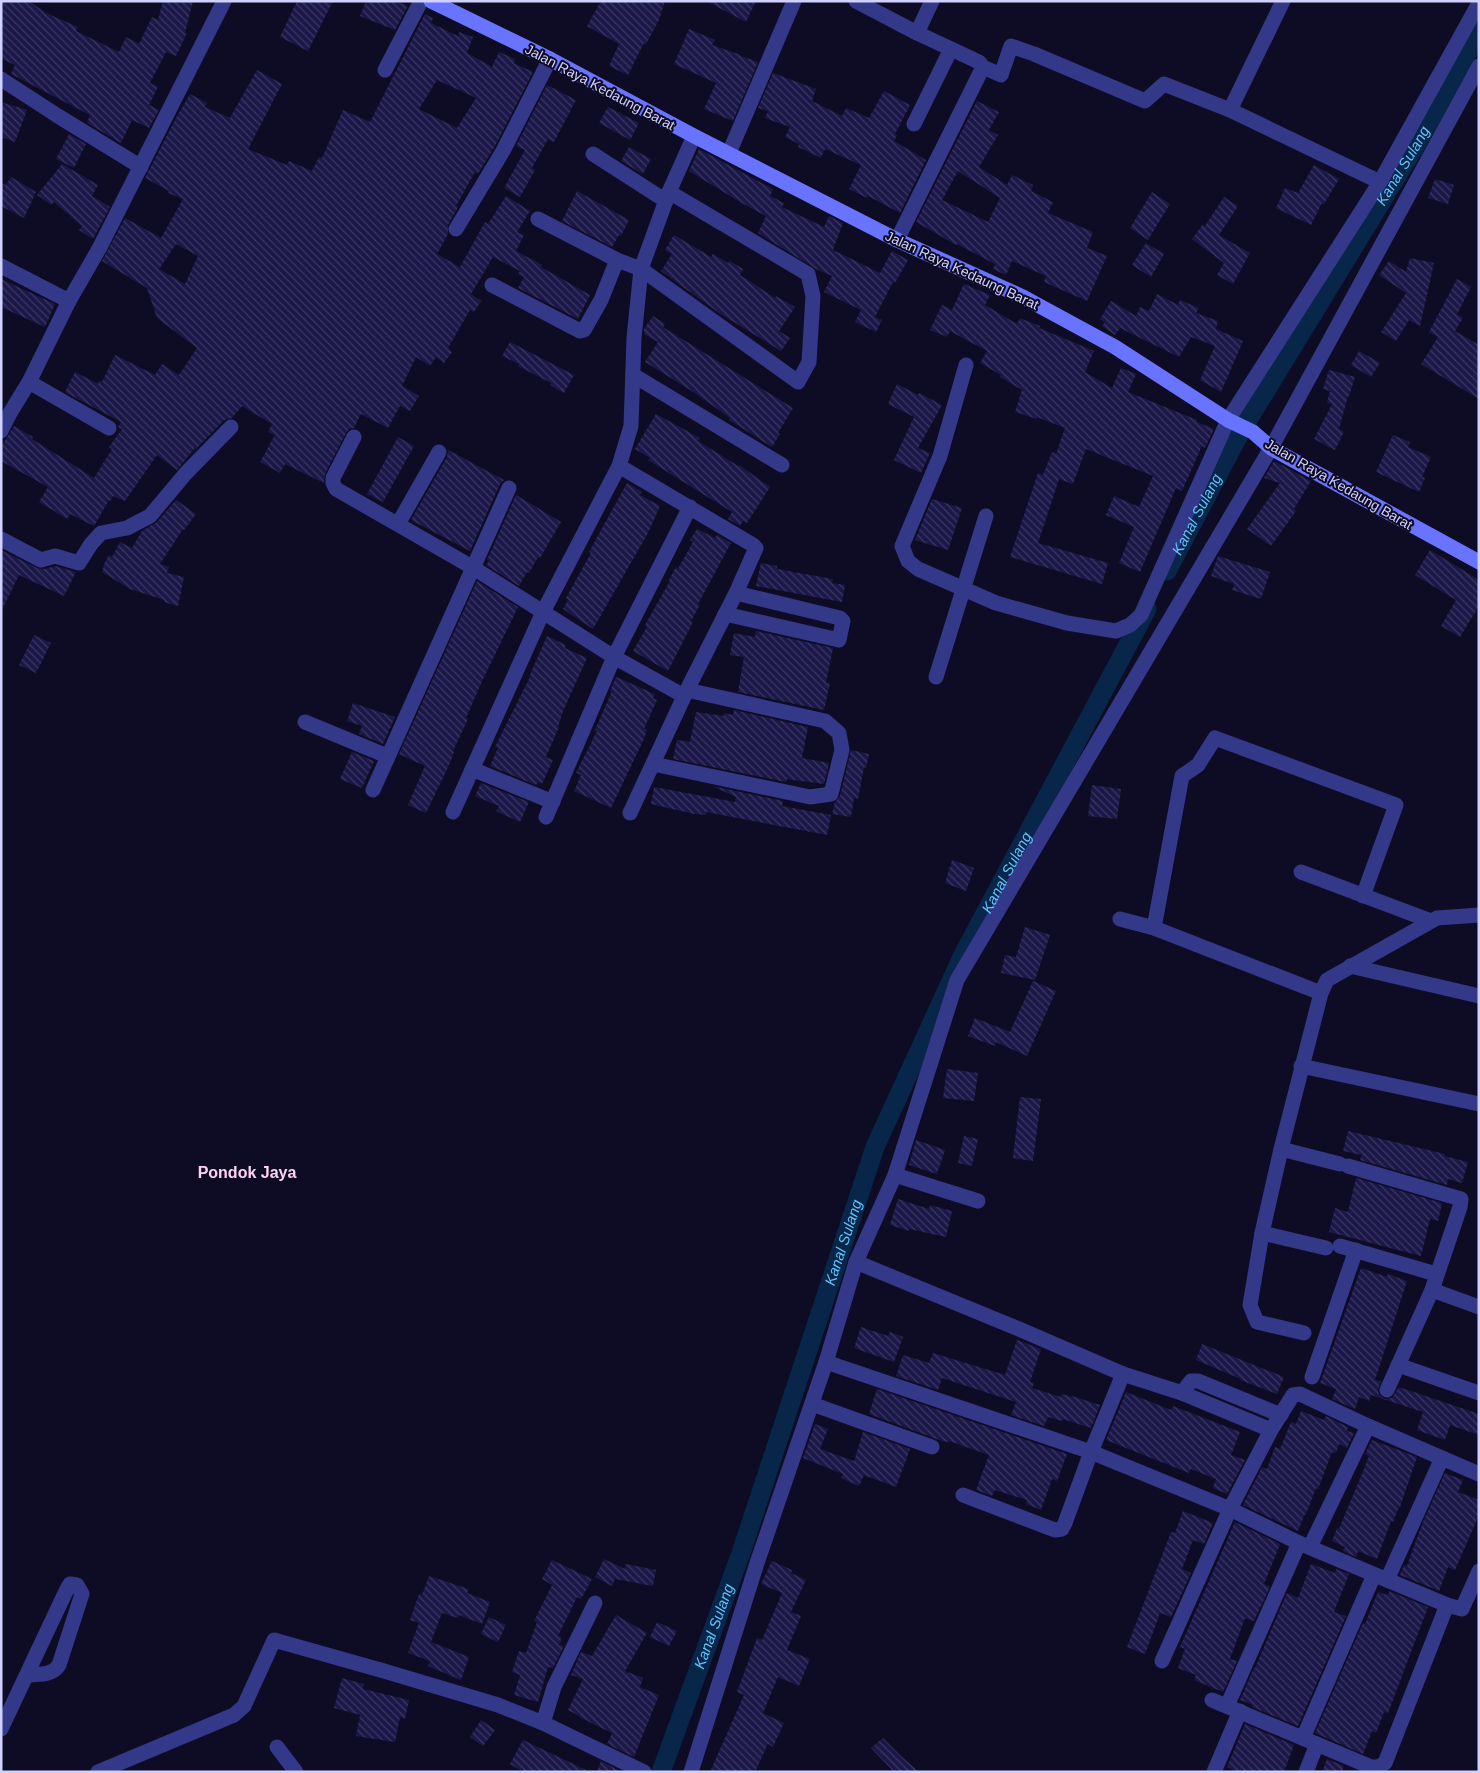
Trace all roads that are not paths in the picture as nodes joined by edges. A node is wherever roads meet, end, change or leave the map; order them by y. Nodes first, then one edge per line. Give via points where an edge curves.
1 (224, 1) edge
2 (421, 1) edge
3 (431, 1) edge
4 (794, 1) edge
5 (856, 1) edge
6 (932, 1) edge
7 (1283, 1) edge
8 (1479, 3) edge
9 (916, 33) junction
10 (952, 49) junction
11 (550, 59) junction
12 (1479, 66) edge
13 (984, 67) junction
14 (385, 70) dead end
15 (1, 79) edge
16 (1230, 110) junction
17 (914, 124) dead end
18 (694, 136) junction
19 (729, 153) junction
20 (593, 154) dead end
21 (141, 167) junction
22 (1380, 182) junction
23 (667, 196) junction
24 (538, 219) dead end
25 (456, 229) dead end
26 (897, 240) junction
27 (617, 260) junction
28 (1, 266) edge
29 (640, 269) junction
30 (492, 285) dead end
31 (69, 301) junction
32 (966, 365) dead end
33 (633, 375) junction
34 (29, 382) junction
35 (1239, 425) junction
36 (231, 427) dead end
37 (109, 428) dead end
38 (1, 431) edge
39 (354, 437) dead end
40 (1271, 448) junction
41 (439, 452) dead end
42 (782, 465) dead end
43 (619, 466) junction
44 (509, 488) dead end
45 (690, 507) junction
46 (986, 516) dead end
47 (398, 524) junction
48 (1, 539) edge
49 (1479, 562) edge
50 (472, 567) junction
51 (962, 588) junction
52 (736, 593) junction
53 (543, 612) junction
54 (725, 614) junction
55 (614, 657) junction
56 (936, 677) dead end
57 (686, 693) junction
58 (305, 722) dead end
59 (388, 756) junction
60 (653, 764) junction
61 (472, 769) junction
62 (372, 790) dead end
63 (553, 802) junction
64 (453, 812) dead end
65 (630, 814) dead end
66 (546, 817) dead end
67 (1301, 872) dead end
68 (1363, 896) junction
69 (1479, 915) edge
70 (1120, 919) dead end
71 (1431, 921) junction
72 (1154, 928) junction
73 (1350, 966) junction
74 (1321, 994) junction
75 (1479, 996) edge
76 (1301, 1066) junction
77 (1479, 1104) edge
78 (1281, 1149) junction
79 (895, 1175) junction
80 (978, 1201) dead end
81 (1262, 1233) junction
82 (1356, 1250) junction
83 (856, 1262) junction
84 (1436, 1274) junction
85 (1432, 1290) junction
86 (1479, 1307) edge
87 (1304, 1333) dead end
88 (826, 1362) junction
89 (1398, 1365) junction
90 (1123, 1374) junction
91 (1312, 1377) dead end
92 (1387, 1390) dead end
93 (1182, 1393) junction
94 (1479, 1393) edge
95 (812, 1404) junction
96 (1280, 1415) junction
97 (1368, 1426) junction
98 (1271, 1430) junction
99 (932, 1447) dead end
100 (1091, 1452) junction
101 (1442, 1458) junction
102 (1479, 1474) edge
103 (963, 1495) dead end
104 (1230, 1509) junction
105 (1304, 1545) junction
106 (1479, 1571) edge
107 (1381, 1578) junction
108 (595, 1603) dead end
109 (1448, 1606) junction
110 (1162, 1661) dead end
111 (27, 1674) junction
112 (1212, 1700) dead end
113 (1234, 1709) junction
114 (543, 1722) junction
115 (1, 1730) edge
116 (1303, 1738) junction
117 (1317, 1744) junction
118 (277, 1747) dead end
119 (98, 1772) edge
120 (296, 1772) edge
121 (644, 1772) edge
122 (691, 1772) edge
123 (1214, 1772) edge
124 (1306, 1772) edge

1 - 21 street
2 - 14 street
3 - 11 street, Jalan Raya Kedaung Barat
4 - 19 street
5 - 9 street
6 - 9 street
7 - 16 street
8 - 22 street
9 - 10 street
10 - 13 street
10 - 17 street
11 - 18 street, Jalan Raya Kedaung Barat
11 - 25 street via 503,151
12 - 40 street
13 - 16 street via 1001,75 1011,46 1145,101 1164,84
13 - 26 street
15 - 21 street
16 - 22 street
18 - 19 street, Jalan Raya Kedaung Barat
18 - 23 street
19 - 26 street, Jalan Raya Kedaung Barat
20 - 23 street
21 - 31 street
22 - 35 street
23 - 29 street
23 - 29 street via 808,274 813,296 809,362 798,382
24 - 27 street
26 - 35 street, Jalan Raya Kedaung Barat via 1023,298 1115,347
27 - 29 street
27 - 30 street via 601,300 584,330 580,331
28 - 31 street
29 - 33 street
31 - 34 street
32 - 51 street via 940,456 902,546 908,561 918,569
33 - 42 street
33 - 43 street via 631,426
34 - 37 street
34 - 38 street
35 - 40 street, Jalan Raya Kedaung Barat
35 - 51 street via 1141,615 1130,625 1116,631 1067,623 996,603
36 - 48 street via 150,516 127,528 101,533 79,563 55,556 41,560
39 - 47 street via 334,478 334,487
40 - 49 street, Jalan Raya Kedaung Barat
40 - 79 street via 956,980
41 - 47 street
43 - 45 street
43 - 53 street
44 - 50 street
45 - 52 street via 756,548
45 - 55 street
46 - 51 street
47 - 50 street
50 - 53 street
50 - 59 street
51 - 56 street
52 - 54 street
52 - 54 street via 840,618 844,621 839,640
53 - 55 street
53 - 61 street
54 - 57 street
55 - 57 street
55 - 63 street
57 - 60 street
57 - 60 street via 825,720 839,733 842,750 831,794 810,798
58 - 59 street
59 - 62 street
60 - 65 street
61 - 63 street
61 - 64 street
63 - 66 street
67 - 68 street
68 - 71 street
68 - 72 street via 1396,805 1215,738 1198,764 1182,776
69 - 71 street
70 - 72 street
71 - 73 street
72 - 74 street
73 - 74 street via 1327,980
73 - 75 street
74 - 76 street
76 - 77 street
76 - 78 street
78 - 81 street
78 - 84 street via 1461,1199
79 - 80 street
79 - 83 street
81 - 82 street
81 - 87 street via 1250,1305 1258,1322
82 - 84 street
82 - 91 street
83 - 88 street
83 - 90 street
84 - 85 street
85 - 86 street
85 - 89 street
88 - 95 street
88 - 100 street
89 - 92 street
89 - 94 street
90 - 93 street
90 - 100 street
93 - 96 street via 1191,1381 1198,1381
93 - 98 street
95 - 99 street
95 - 122 street via 757,1563
96 - 97 street via 1293,1395 1300,1394
96 - 98 street
97 - 101 street
97 - 105 street
98 - 104 street
100 - 103 street via 1062,1529 1055,1530
100 - 104 street
101 - 102 street
101 - 107 street
104 - 105 street
104 - 110 street
105 - 107 street
105 - 113 street
106 - 109 street via 1462,1608
107 - 109 street
107 - 116 street
108 - 114 street via 554,1687
109 - 117 street via 1384,1763 1371,1767
111 - 111 street via 49,1673 59,1665 82,1594 77,1586 70,1584 66,1589
111 - 115 street
112 - 113 street
113 - 116 street
113 - 123 street
114 - 119 street via 498,1705 274,1640 244,1706 234,1715
114 - 121 street
116 - 117 street
117 - 124 street
118 - 120 street

